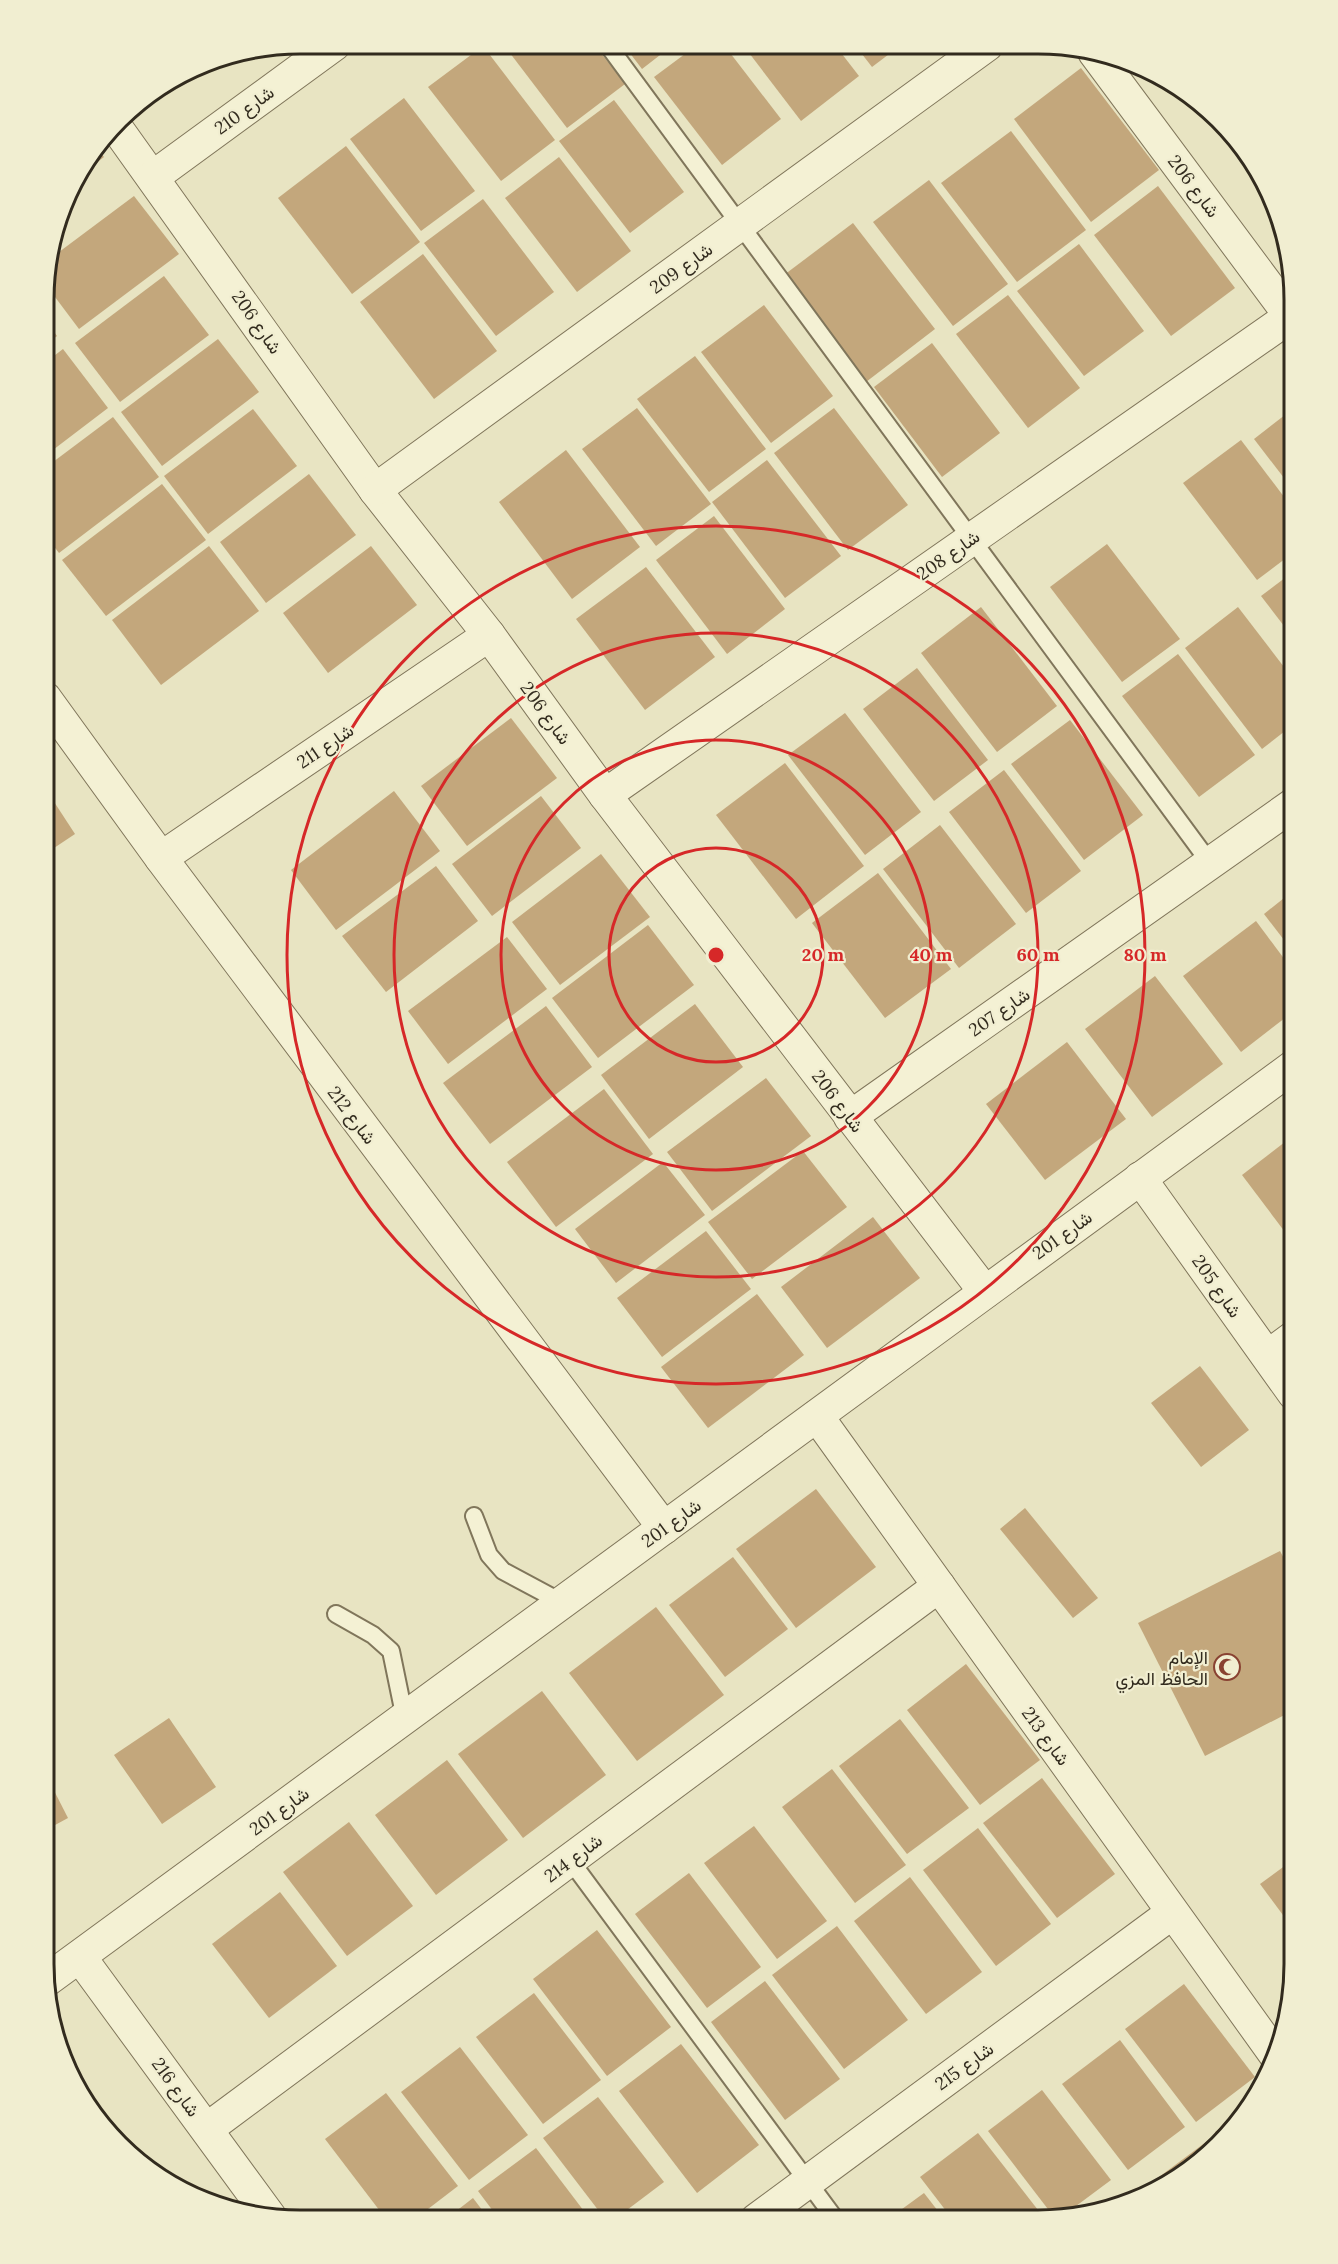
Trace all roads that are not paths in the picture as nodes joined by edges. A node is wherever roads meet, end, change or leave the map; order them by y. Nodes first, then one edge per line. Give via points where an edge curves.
1 (321, 54) edge
2 (614, 54) edge
3 (975, 54) edge
4 (1101, 62) edge
5 (120, 132) edge
6 (153, 177) junction
7 (740, 225) junction
8 (1284, 306) edge
9 (1284, 324) edge
10 (375, 490) junction
11 (972, 539) junction
12 (489, 635) junction
13 (54, 711) edge
14 (605, 795) junction
15 (1284, 811) edge
16 (160, 858) junction
17 (1210, 863) junction
18 (1284, 1073) edge
19 (850, 1117) junction
20 (1140, 1178) junction
21 (985, 1292) junction
22 (1284, 1344) edge
23 (1268, 1356) junction
24 (1284, 1379) edge
25 (817, 1416) junction
26 (474, 1516) dead end
27 (664, 1528) junction
28 (939, 1586) junction
29 (563, 1603) junction
30 (336, 1614) dead end
31 (405, 1719) junction
32 (570, 1860) junction
33 (1173, 1913) junction
34 (80, 1957) junction
35 (55, 1975) edge
36 (1269, 2047) edge
37 (207, 2129) junction
38 (808, 2182) junction
39 (263, 2207) edge
40 (770, 2210) edge
41 (829, 2210) edge

1 - 6 street, شارع 210
2 - 7 lane
3 - 7 street, شارع 209
4 - 8 street, شارع 206
5 - 6 street, شارع 206
6 - 10 street, شارع 206
7 - 10 street, شارع 209
7 - 11 lane
9 - 11 street, شارع 208
10 - 12 street, شارع 206
11 - 14 street, شارع 208
11 - 17 lane
12 - 14 street, شارع 206
12 - 16 street, شارع 211
13 - 16 street, شارع 212
14 - 19 street, شارع 206
15 - 17 street, شارع 207
16 - 27 street, شارع 212
17 - 19 street, شارع 207
18 - 20 street, شارع 201
19 - 21 street, شارع 206
20 - 21 street, شارع 201
20 - 23 street, شارع 205
21 - 25 street, شارع 201
22 - 23 street
23 - 24 street, شارع 205
25 - 27 street, شارع 201
25 - 28 street, شارع 213
26 - 29 lane via 489,1555 503,1571
27 - 29 street, شارع 201
28 - 32 street, شارع 214
28 - 33 street, شارع 213
29 - 31 street, شارع 201
30 - 31 lane via 373,1635 391,1651
31 - 34 street, شارع 201
32 - 37 street, شارع 214
32 - 38 lane
33 - 36 street, شارع 213
33 - 38 street, شارع 215
34 - 35 street, شارع 201
34 - 37 street, شارع 216
37 - 39 street, شارع 216
38 - 40 street, شارع 215
38 - 41 lane

